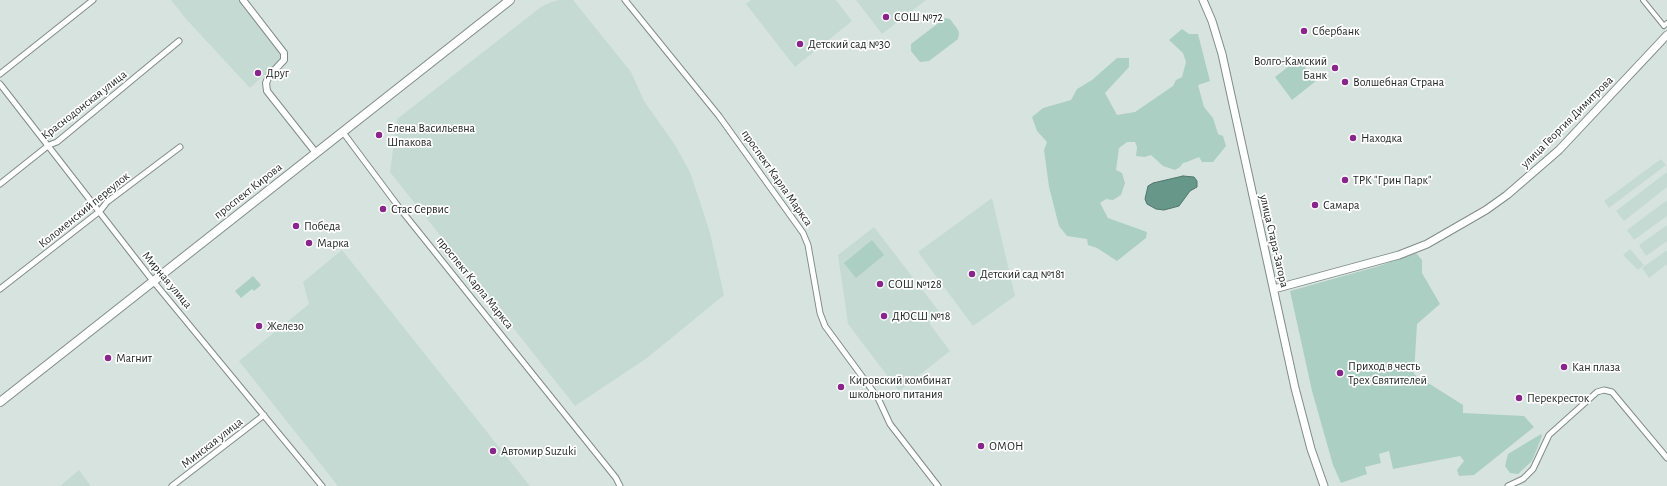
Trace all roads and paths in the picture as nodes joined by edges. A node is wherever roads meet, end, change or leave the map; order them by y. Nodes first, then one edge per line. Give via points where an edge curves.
1 (93, 0) edge
2 (243, 0) edge
3 (510, 0) edge
4 (625, 0) edge
5 (1204, 0) edge
6 (1643, 0) edge
7 (1667, 23) edge
8 (1667, 35) edge
9 (179, 41) dead end
10 (0, 74) edge
11 (0, 84) edge
12 (342, 131) junction
13 (49, 145) junction
14 (180, 147) dead end
15 (316, 153) junction
16 (0, 184) edge
17 (100, 211) junction
18 (153, 281) junction
19 (0, 289) edge
20 (1274, 289) junction
21 (0, 402) edge
22 (264, 415) junction
23 (1667, 458) edge
24 (172, 486) edge
25 (322, 486) edge
26 (620, 486) edge
27 (938, 486) edge
28 (1324, 486) edge
29 (1508, 486) edge

1 - 10 street
2 - 15 street via 284,53 284,60 269,76 266,83 267,91
3 - 12 main road, проспект Кирова
4 - 27 street, проспект Карла Маркса via 716,112 803,233 808,245 820,313 825,326 878,398 890,424
5 - 20 main road, улица Стара-Загора via 1221,48
6 - 7 street via 1664,26
8 - 20 main road, улица Георгия Димитрова via 1555,154 1486,210 1427,244 1399,255
9 - 13 street, Краснодонская улица via 57,142
11 - 13 street, Мирная улица
12 - 15 main road, проспект Кирова
12 - 26 street, проспект Карла Маркса via 401,210
13 - 16 street, Краснодонская улица
13 - 17 street, Мирная улица
14 - 17 street, Коломенский переулок via 108,202
15 - 18 main road, проспект Кирова
17 - 18 street, Мирная улица
17 - 19 street, Коломенский переулок
18 - 21 main road, проспект Кирова
18 - 22 street, Мирная улица
20 - 28 main road, улица Стара-Загора via 1295,388
22 - 24 street, Минская улица
22 - 25 street, Мирная улица
23 - 29 street via 1612,392 1604,390 1597,392 1549,435 1533,469

